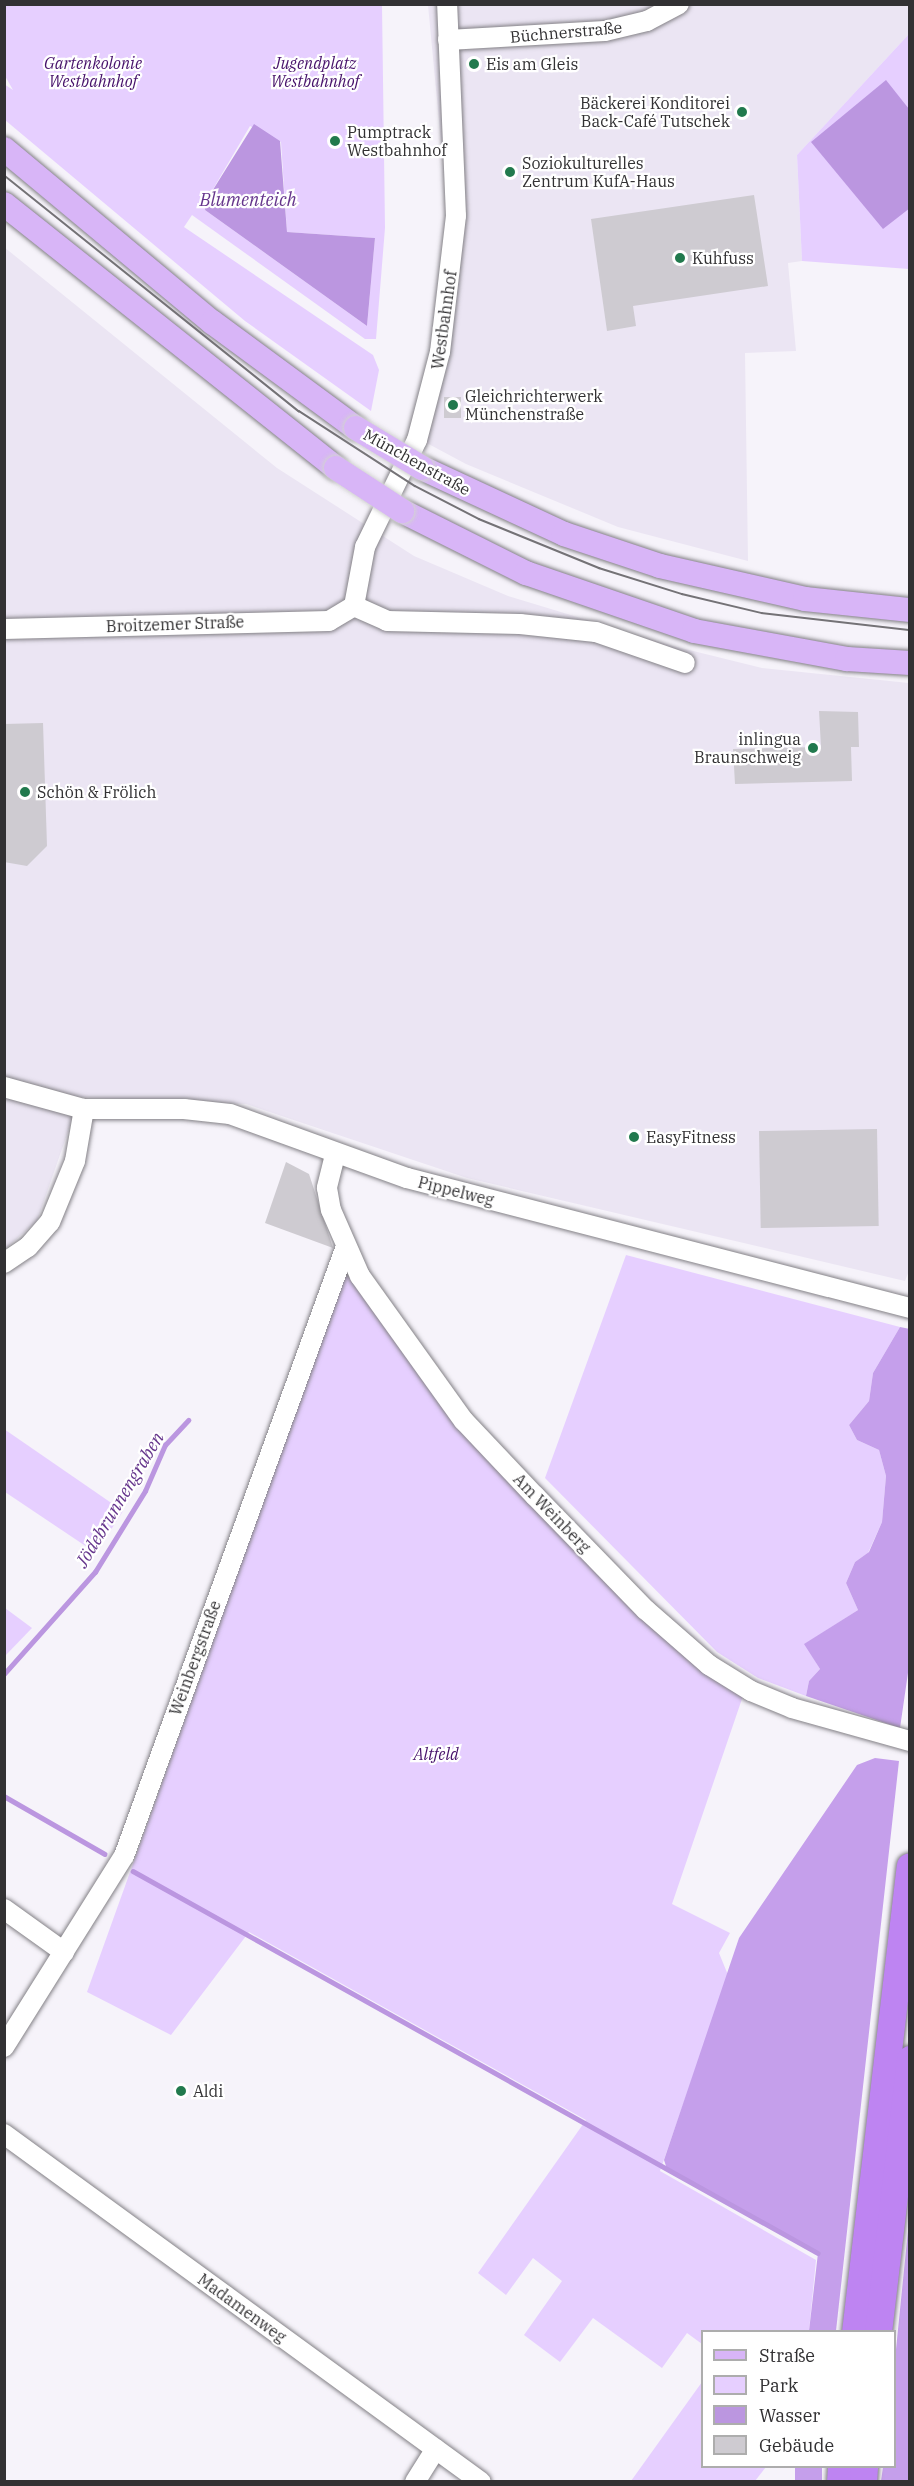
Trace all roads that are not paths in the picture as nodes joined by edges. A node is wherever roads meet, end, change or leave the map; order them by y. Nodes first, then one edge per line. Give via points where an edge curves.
1 (447, 4) edge
2 (679, 4) edge
3 (448, 40) junction
4 (4, 148) edge
5 (4, 204) edge
6 (349, 610) junction
7 (909, 610) edge
8 (4, 629) edge
9 (685, 663) dead end
10 (909, 663) edge
11 (4, 1087) edge
12 (84, 1109) junction
13 (335, 1155) junction
14 (345, 1249) junction
15 (4, 1263) edge
16 (909, 1308) edge
17 (909, 1741) edge
18 (909, 1866) edge
19 (4, 1909) edge
20 (64, 1952) junction
21 (4, 2047) edge
22 (909, 2059) edge
23 (4, 2134) edge
24 (855, 2330) edge
25 (878, 2330) edge
26 (436, 2449) junction
27 (415, 2481) edge
28 (481, 2481) edge

1 - 3 street, Westbahnhof
2 - 3 street, Büchnerstraße via 647,21 605,31
3 - 6 street, Westbahnhof via 456,216 440,352 417,440 365,547
4 - 7 main road, Münchenstraße, bridge via 212,322 356,428 422,468 564,534 660,566 805,599
5 - 10 main road, bridge via 336,468 402,510 536,577 694,631 847,659
6 - 8 street, Broitzemer Straße via 329,621
6 - 9 street via 387,621 520,624 596,632
11 - 12 street, Pippelweg
12 - 13 street, Pippelweg via 184,1109 230,1114
12 - 15 street via 75,1161 50,1222 28,1248
13 - 14 street, Am Weinberg via 327,1188
13 - 16 street, Pippelweg
14 - 17 street, Am Weinberg via 411,1352 464,1421 677,1638 751,1691 792,1708
14 - 20 street, Weinbergstraße via 124,1856
18 - 24 highway
19 - 20 street
20 - 21 street, Weinbergstraße
22 - 25 highway
23 - 26 street, Madamenweg
26 - 27 street
26 - 28 street, Madamenweg

